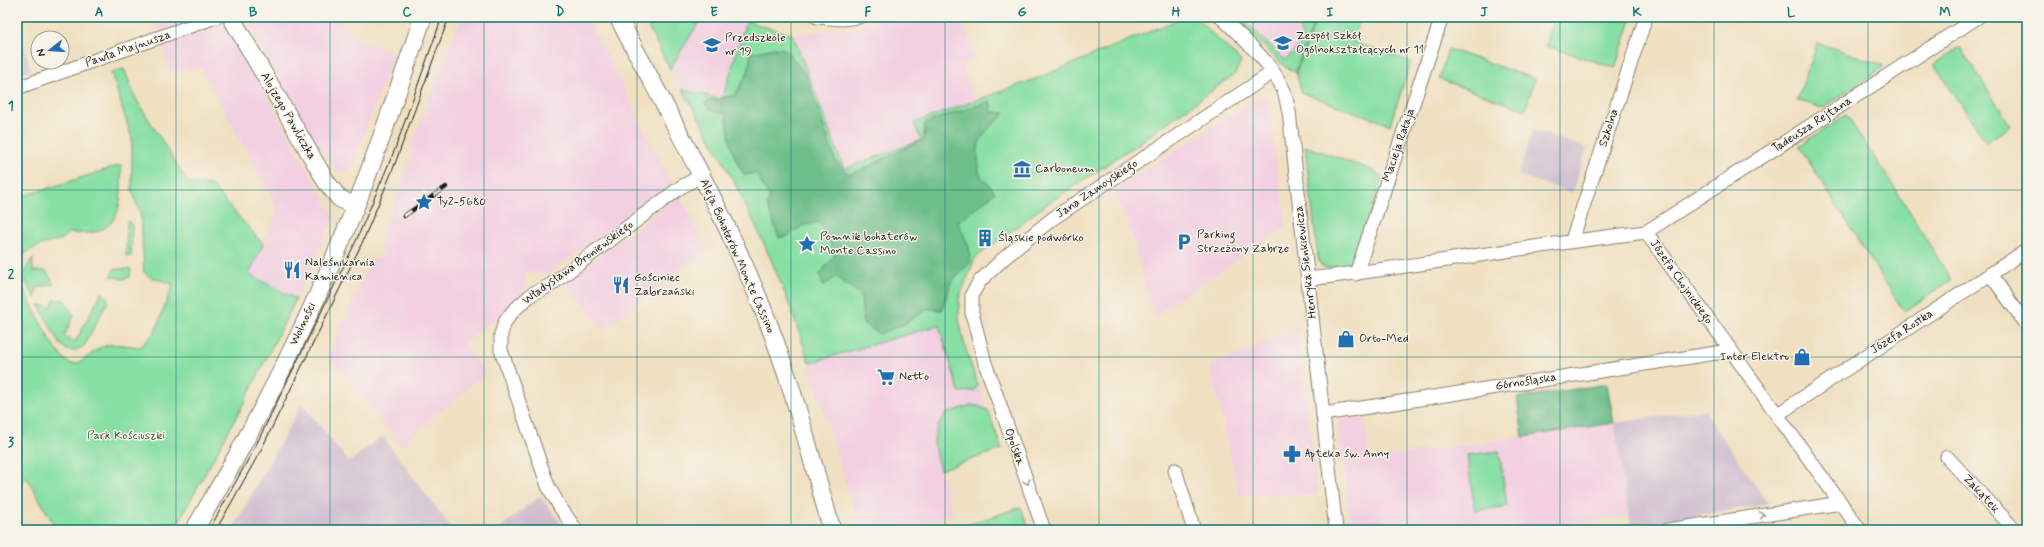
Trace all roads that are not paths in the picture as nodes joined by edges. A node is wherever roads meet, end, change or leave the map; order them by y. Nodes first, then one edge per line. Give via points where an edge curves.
1 (216, 17) edge
2 (231, 17) edge
3 (423, 17) edge
4 (618, 17) edge
5 (817, 17) edge
6 (859, 17) edge
7 (1221, 17) edge
8 (1442, 17) edge
9 (1646, 17) edge
10 (1978, 17) edge
11 (1273, 72) junction
12 (17, 88) edge
13 (701, 176) junction
14 (355, 207) junction
15 (1646, 232) junction
16 (1572, 240) junction
17 (2027, 250) edge
18 (1356, 274) junction
19 (1990, 274) junction
20 (1308, 280) junction
21 (2027, 325) edge
22 (1730, 350) junction
23 (984, 363) joint
24 (1323, 414) junction
25 (1778, 414) junction
26 (1947, 457) dead end
27 (1175, 470) dead end
28 (1841, 502) junction
29 (194, 530) edge
30 (576, 530) edge
31 (832, 530) edge
32 (1044, 530) edge
33 (1194, 530) edge
34 (1336, 530) edge
35 (1668, 530) edge
36 (1860, 530) edge
37 (2015, 530) edge

1 - 12 street, Pawła Majnusza
2 - 14 street, Alojzego Pawliczka via 327,183 339,198
3 - 14 street, Wolności
4 - 13 street, Aleja Bohaterów Monte Cassino
5 - 6 street
7 - 11 street, Henryka Sienkiewicza
8 - 18 street, Macieja Rataja
9 - 16 street, Szkolna
10 - 15 street, Tadeusza Rejtana
11 - 20 street, Henryka Sienkiewicza via 1284,92 1289,112
11 - 23 street, Jana Zamoyskiego via 1052,219 980,281 972,294 972,313
13 - 30 street, Władysława Broniewskiego via 681,187 549,286 532,294 505,322 501,334 501,350 548,486
13 - 31 street, Aleja Bohaterów Monte Cassino via 768,321
14 - 29 street, Wolności via 274,387 245,443
15 - 16 street, Józefa Chojnickiego
15 - 22 street, Józefa Chojnickiego
16 - 18 street, Józefa Chojnickiego
17 - 19 street, Józefa Rostka
18 - 20 street, Józefa Chojnickiego
19 - 21 street
19 - 25 street, Józefa Rostka
20 - 24 street, Henryka Sienkiewicza
22 - 24 street, Górnośląska
22 - 25 street, Józefa Chojnickiego
23 -> 32 street, Opolska
24 - 34 street, Henryka Sienkiewicza
25 - 28 street, Józefa Chojnickiego
26 - 37 street, Zakątek
27 - 33 street
35 -> 28 street
28 - 36 street, Józefa Chojnickiego

